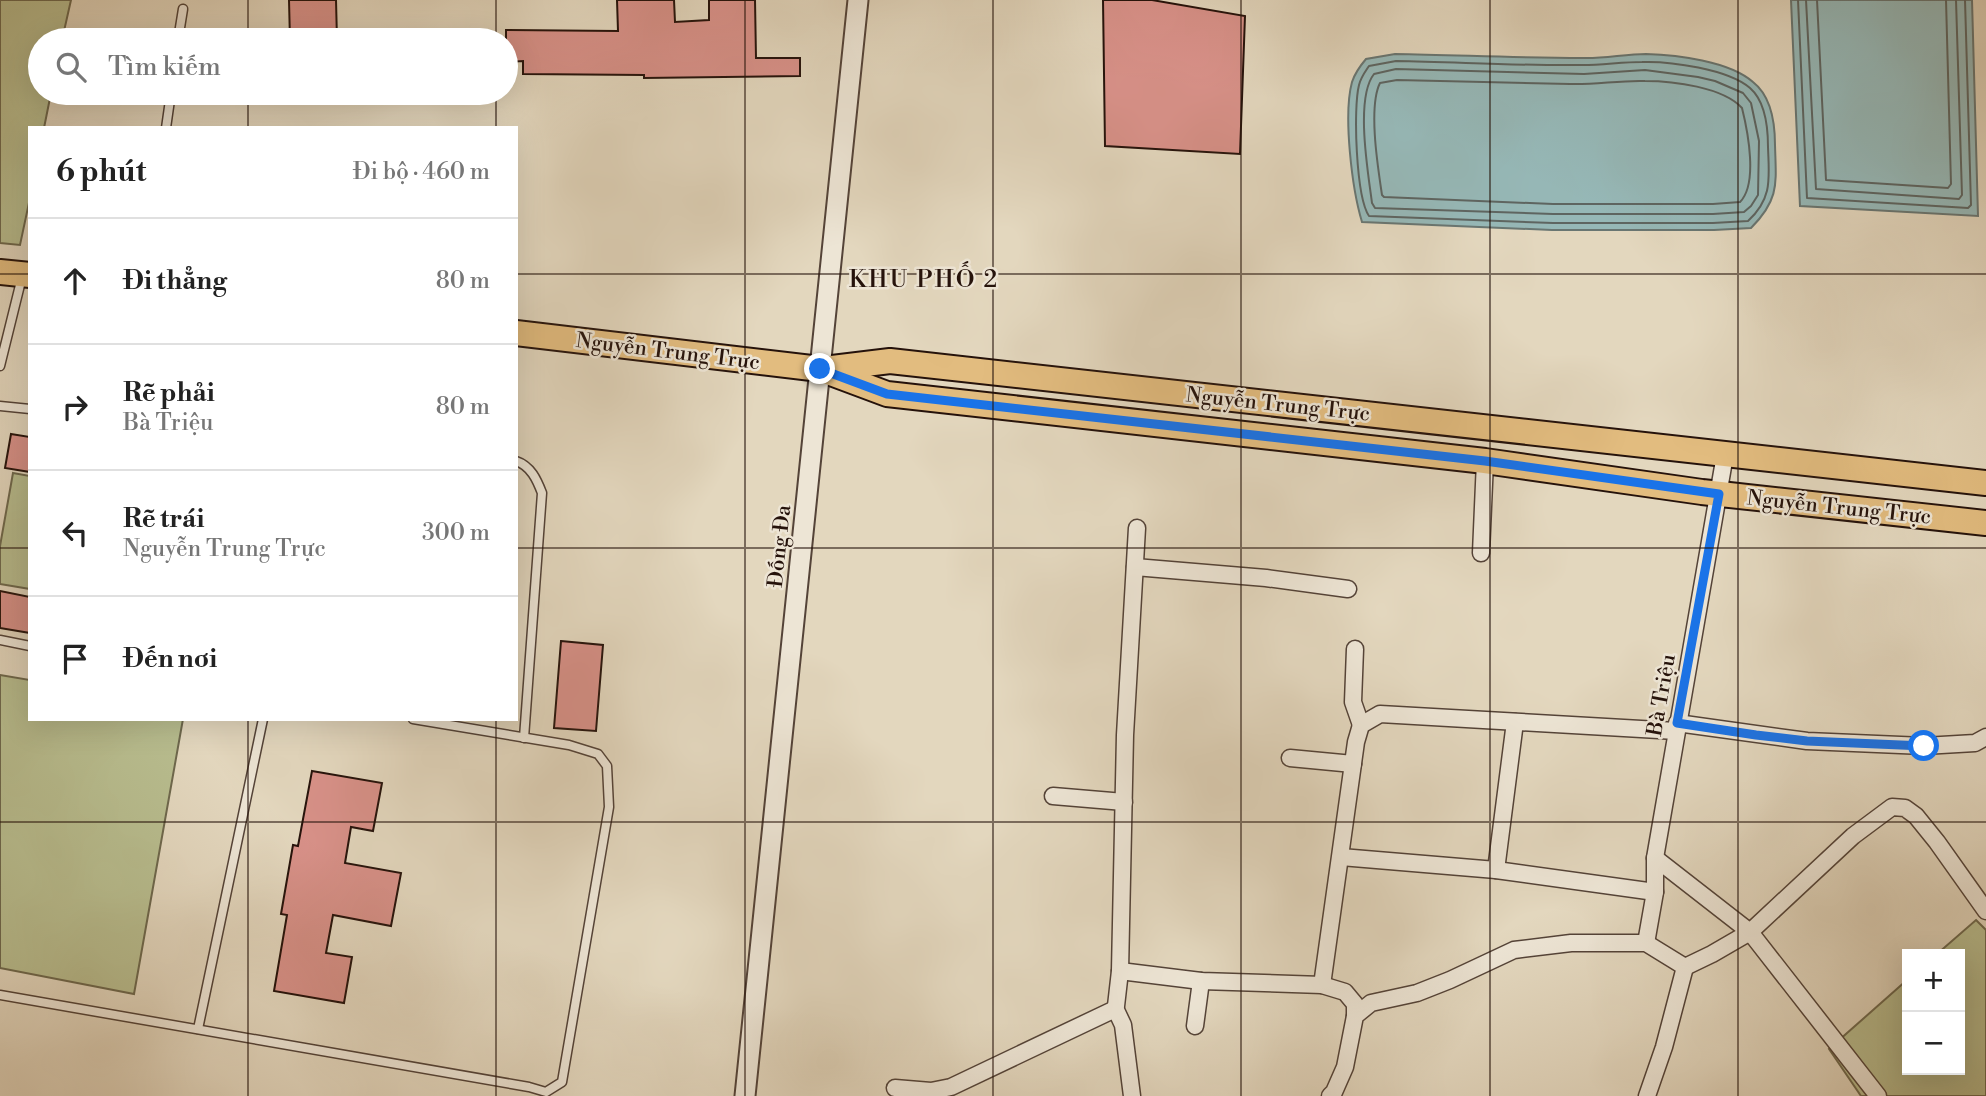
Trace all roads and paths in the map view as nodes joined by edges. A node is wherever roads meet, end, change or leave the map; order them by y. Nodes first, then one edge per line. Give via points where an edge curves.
1 (858, 0) edge
2 (183, 9) dead end
3 (180, 28) edge
4 (169, 105) edge
5 (166, 126) edge
6 (17, 274) edge
7 (518, 333) edge
8 (0, 366) edge
9 (820, 369) junction
10 (0, 406) edge
11 (28, 409) edge
12 (1725, 455) junction
13 (518, 461) edge
14 (1485, 461) junction
15 (1986, 482) edge
16 (1719, 494) junction
17 (1986, 523) edge
18 (1137, 528) dead end
19 (1481, 553) dead end
20 (1135, 567) junction
21 (1348, 589) dead end
22 (0, 640) edge
23 (28, 646) edge
24 (1355, 649) dead end
25 (263, 721) edge
26 (425, 721) edge
27 (1516, 722) junction
28 (1362, 725) junction
29 (1676, 727) junction
30 (1986, 737) edge
31 (524, 738) junction
32 (1290, 758) dead end
33 (1353, 764) junction
34 (1053, 796) dead end
35 (1124, 802) junction
36 (1341, 857) junction
37 (1654, 858) junction
38 (1496, 870) junction
39 (1655, 892) junction
40 (1986, 911) edge
41 (1750, 932) junction
42 (1646, 943) junction
43 (1685, 967) junction
44 (1120, 971) junction
45 (1201, 981) junction
46 (1322, 985) junction
47 (0, 995) edge
48 (1115, 1008) junction
49 (1355, 1016) junction
50 (1195, 1027) dead end
51 (198, 1029) junction
52 (895, 1088) dead end
53 (745, 1096) edge
54 (1132, 1096) edge
55 (1330, 1096) edge
56 (1647, 1096) edge
57 (1878, 1096) edge

1 - 9 street, Đống Đa
2 - 3 lane
4 - 5 lane
6 - 8 lane
7 - 9 main road, Nguyễn Trung Trực
9 - 12 main road, Nguyễn Trung Trực via 890,361
9 - 14 main road, Nguyễn Trung Trực via 887,394
9 - 53 street, Đống Đa
10 - 11 lane
12 - 15 main road, Nguyễn Trung Trực
12 - 16 street, Bà Triệu
13 - 31 lane via 536,476 542,493
14 - 16 main road, Nguyễn Trung Trực
14 - 19 street
16 - 17 main road, Nguyễn Trung Trực
16 - 29 street, Bà Triệu
18 - 20 street
20 - 21 street
20 - 35 street
22 - 23 lane
24 - 28 street via 1353,702
25 - 51 lane
26 - 31 lane
27 - 28 street via 1380,714
27 - 29 street
27 - 38 street
28 - 33 street
29 - 30 street via 1924,746 1975,743
29 - 37 street, Bà Triệu
31 - 51 lane via 598,754 607,766 609,807 562,1082 546,1092
32 - 33 street
33 - 36 street
34 - 35 street
35 - 44 street
36 - 38 street
36 - 46 street
37 - 39 street, Bà Triệu
37 - 41 street
38 - 39 street
39 - 42 street, Bà Triệu
40 - 41 street via 1916,816 1905,808 1892,807 1853,836
41 - 43 street
41 - 57 street
42 - 43 street
42 - 49 street via 1570,943 1514,950 1417,993 1371,1003
43 - 56 street
44 - 45 street
44 - 48 street
45 - 46 street
45 - 50 street
46 - 49 street via 1345,992 1355,1004
47 - 51 lane
48 - 52 street via 951,1087 931,1091
48 - 54 street via 1123,1026
49 - 55 street via 1345,1067

